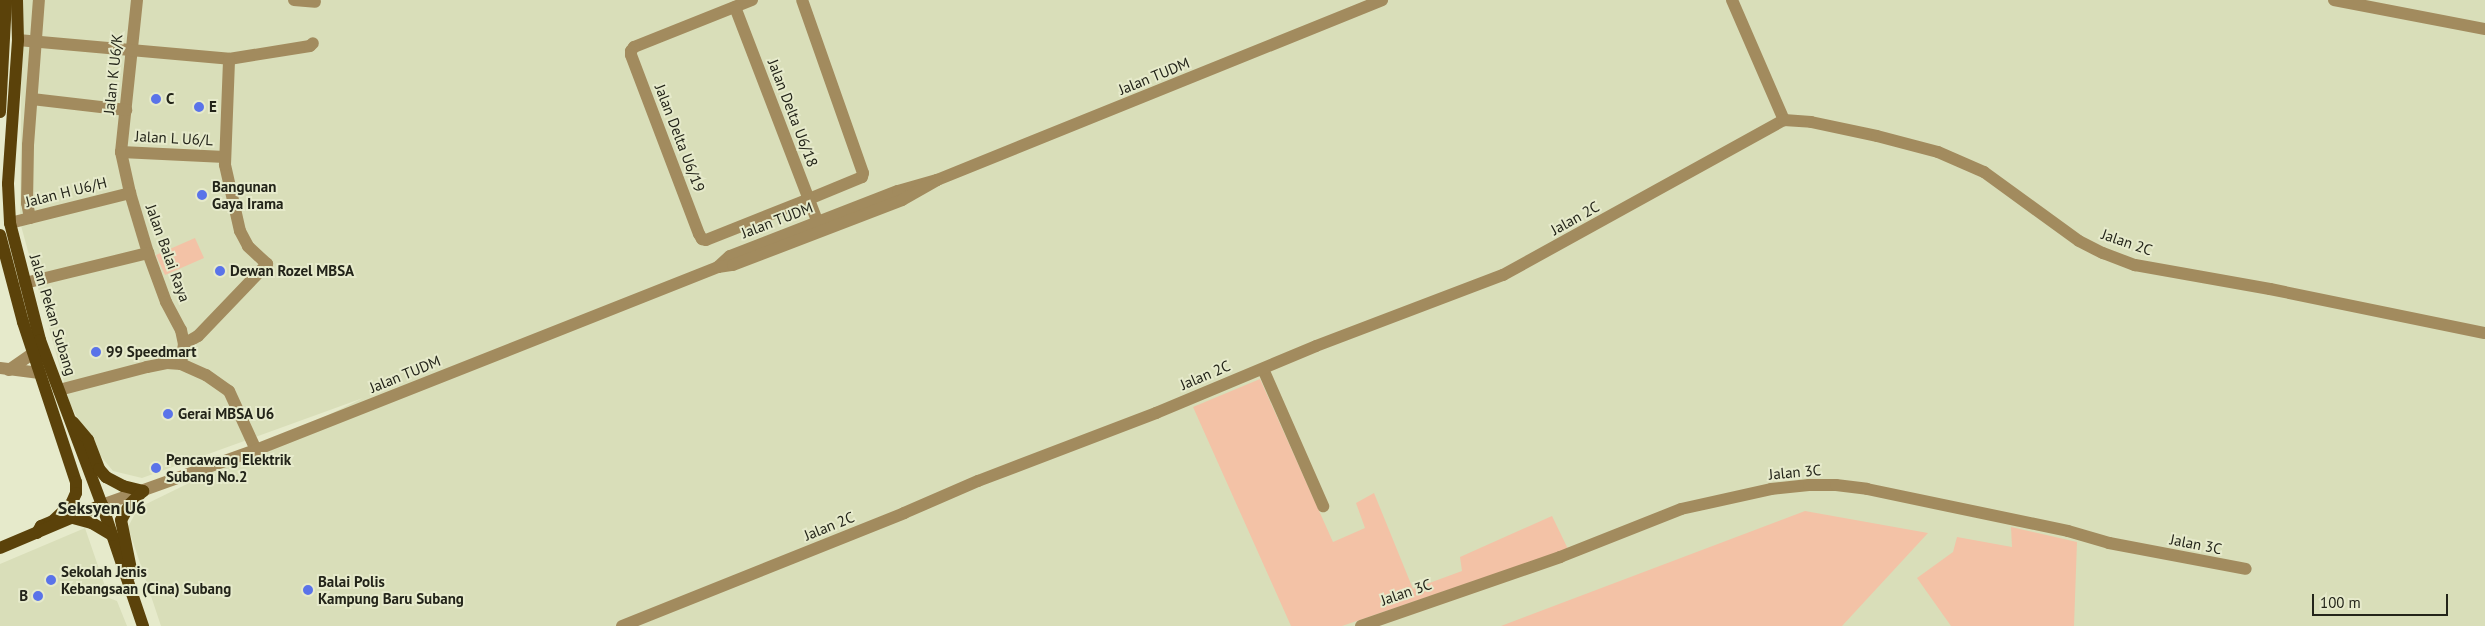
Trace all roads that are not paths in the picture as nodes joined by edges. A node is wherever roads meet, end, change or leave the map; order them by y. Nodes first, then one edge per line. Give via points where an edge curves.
1 (6, 0) edge
2 (17, 0) edge
3 (40, 0) edge
4 (137, 0) edge
5 (294, 0) edge
6 (752, 0) edge
7 (802, 0) edge
8 (1382, 0) edge
9 (1732, 0) edge
10 (2334, 0) edge
11 (315, 2) dead end
12 (735, 7) junction
13 (2485, 29) edge
14 (2, 30) edge
15 (18, 40) junction
16 (36, 42) junction
17 (313, 42) dead end
18 (132, 50) junction
19 (229, 59) junction
20 (2, 61) edge
21 (1, 78) edge
22 (32, 100) junction
23 (126, 110) junction
24 (0, 112) edge
25 (1784, 120) junction
26 (121, 152) junction
27 (225, 158) junction
28 (130, 193) junction
29 (809, 199) junction
30 (30, 218) junction
31 (10, 223) junction
32 (819, 226) junction
33 (0, 235) edge
34 (148, 253) junction
35 (25, 283) junction
36 (2485, 333) edge
37 (184, 344) junction
38 (33, 353) junction
39 (181, 364) junction
40 (5, 369) edge
41 (1264, 369) junction
42 (40, 373) junction
43 (59, 390) junction
44 (68, 417) junction
45 (256, 450) junction
46 (143, 491) junction
47 (102, 505) junction
48 (1323, 506) dead end
49 (73, 518) junction
50 (36, 533) junction
51 (112, 535) junction
52 (0, 548) edge
53 (2246, 569) dead end
54 (128, 583) junction
55 (143, 626) edge
56 (622, 626) edge
57 (1361, 626) edge

1 - 14 main road
2 - 15 main road, Jalan Pekan Subang
3 - 16 street
4 - 18 street, Jalan K U6/K
5 - 11 street
6 - 12 street
7 - 29 street via 863,173 862,177
8 - 32 street, Jalan TUDM via 936,180 902,200
9 - 25 street
10 - 13 street
12 - 29 street, Jalan Delta U6/18
12 - 29 street, Jalan Delta U6/19 via 634,47 630,55 702,239
14 - 20 main road
15 - 16 street
15 - 31 main road, Jalan Pekan Subang via 8,184
16 - 18 street
16 - 22 street
17 - 19 street via 310,46
18 - 19 street
18 - 23 street, Jalan K U6/K
19 - 27 street
20 - 21 main road
21 - 24 main road
22 - 23 street
22 - 30 street via 27,203
23 - 26 street, Jalan K U6/K
25 - 36 street, Jalan 2C via 1811,122 1877,136 1945,155 1984,172 2079,241 2135,265
25 - 41 street, Jalan 2C via 1515,269
26 - 27 street, Jalan L U6/L
26 - 28 street, Jalan Balai Raya
27 - 37 street via 240,231 248,246 267,264 198,336
28 - 30 street, Jalan H U6/H
28 - 34 street, Jalan Balai Raya
29 - 32 street, Jalan Delta U6/18
30 - 31 street, Jalan H U6/H
31 - 35 main road, Jalan Pekan Subang
32 - 45 street, Jalan TUDM via 733,265 718,267
33 - 38 main road, Jalan Pekan Subang
34 - 35 street
34 - 37 street, Jalan Balai Raya
35 - 43 main road, Jalan Pekan Subang via 40,340
37 - 39 street, Jalan Balai Raya
38 - 40 street
38 - 42 main road, Jalan Pekan Subang
39 - 43 street via 147,367
39 - 45 street via 206,375 229,391
40 - 42 street
41 - 48 street
41 - 56 street, Jalan 2C
42 - 50 main road, Jalan Pekan Subang via 73,470 76,493 63,513 41,526
43 - 44 main road, Jalan Pekan Subang
44 - 46 main road via 88,440 106,477
44 - 47 main road, Jalan Pekan Subang
45 - 46 street, Jalan TUDM
46 - 47 street, Jalan TUDM
46 - 54 main road via 121,520 132,566
47 - 49 main road
47 - 51 main road, Jalan Pekan Subang
49 - 50 main road
49 - 51 main road via 92,523
50 - 52 main road
51 - 54 main road, Jalan Pekan Subang
53 - 57 street, Jalan 3C via 2109,543 2068,531 1867,489 1809,485 1771,489 1680,509 1560,558
54 - 55 main road, Jalan Pekan Subang

